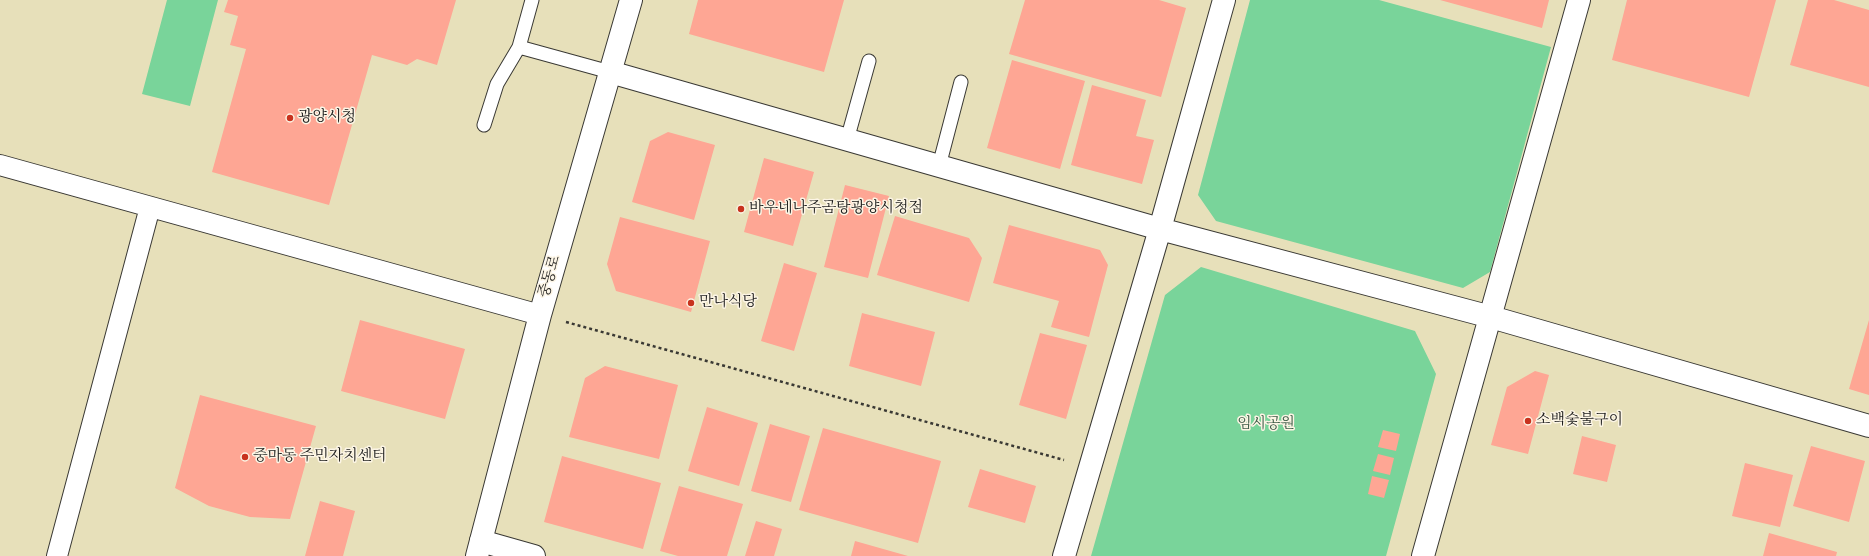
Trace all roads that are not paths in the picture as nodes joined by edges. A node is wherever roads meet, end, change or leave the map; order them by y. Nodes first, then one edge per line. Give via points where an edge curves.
1 (532, 0) edge
2 (631, 0) edge
3 (1224, 0) edge
4 (1579, 0) edge
5 (519, 47) junction
6 (868, 62) dead end
7 (610, 72) junction
8 (961, 82) dead end
9 (484, 125) dead end
10 (848, 140) junction
11 (0, 165) edge
12 (939, 166) junction
13 (150, 207) junction
14 (1160, 229) junction
15 (540, 315) junction
16 (1491, 317) junction
17 (1869, 426) edge
18 (479, 549) edge
19 (57, 556) edge
20 (534, 556) edge
21 (1064, 556) edge
22 (1423, 556) edge

1 - 5 lane
2 - 7 street, 중동로
3 - 14 street
4 - 16 street
5 - 7 lane
5 - 9 lane via 497,84
6 - 10 lane
7 - 10 street
7 - 15 street, 중동로
8 - 12 lane
10 - 12 street
11 - 13 street
12 - 14 street
13 - 15 street
13 - 19 street
14 - 16 street
14 - 21 street
15 - 18 street, 중동로
16 - 17 street
16 - 22 street
18 - 20 street

